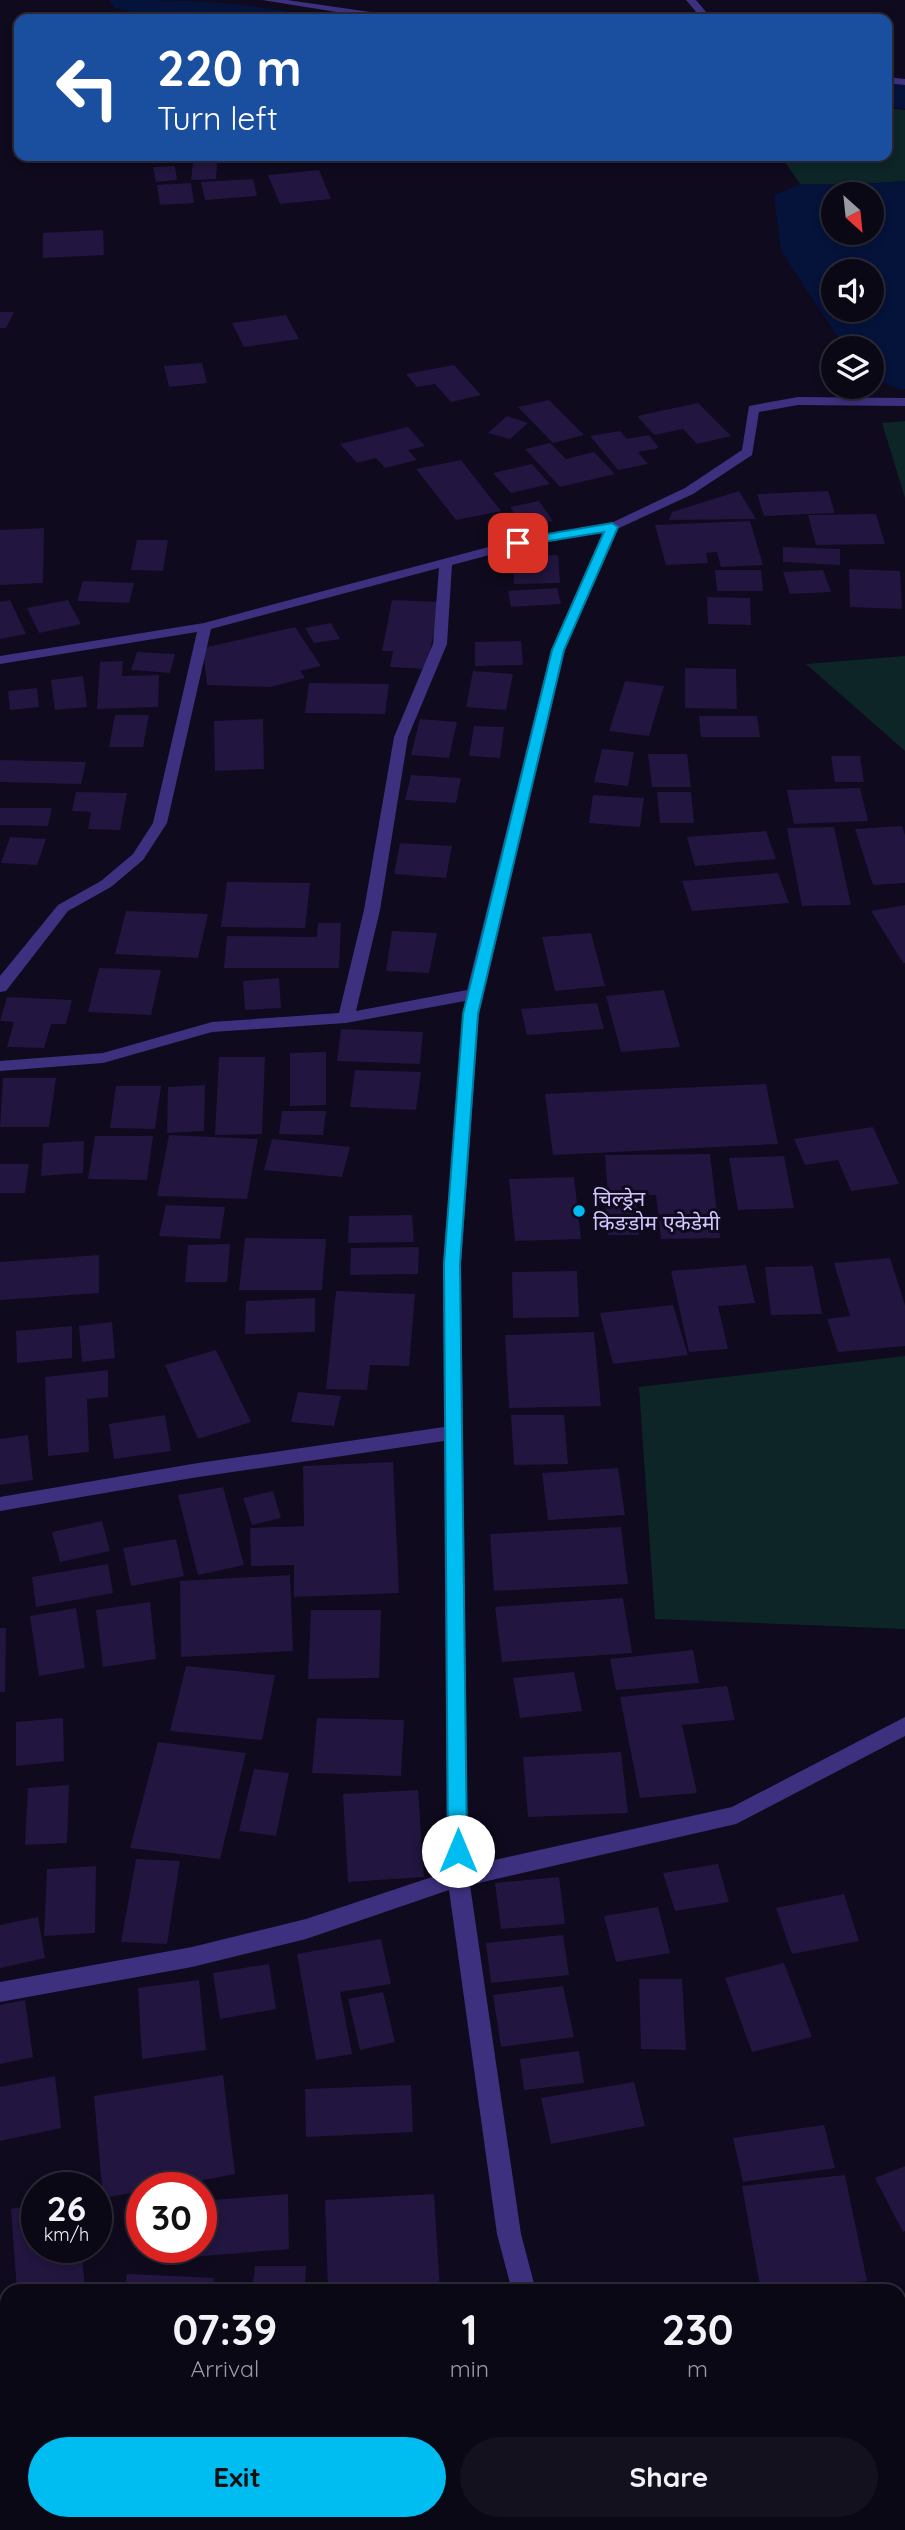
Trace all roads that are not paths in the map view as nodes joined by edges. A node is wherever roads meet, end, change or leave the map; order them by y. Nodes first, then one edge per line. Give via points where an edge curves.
1 (267, 0) edge
2 (691, 0) edge
3 (364, 14) edge
4 (703, 14) edge
5 (905, 402) edge
6 (612, 527) junction
7 (446, 561) junction
8 (205, 627) junction
9 (0, 660) edge
10 (0, 988) edge
11 (474, 994) junction
12 (346, 1018) junction
13 (0, 1066) edge
14 (453, 1433) junction
15 (0, 1504) edge
16 (905, 1726) edge
17 (458, 1878) junction
18 (0, 1992) edge
19 (522, 2284) edge

1 - 3 street
2 - 4 street
5 - 6 street via 798,401 753,409 748,452 689,491
6 - 7 street
6 - 11 street via 558,650
7 - 8 street
7 - 12 street via 440,644 401,737 372,910
8 - 9 street
8 - 10 street via 160,823 138,857 107,884 62,908
11 - 12 street
11 - 14 street via 452,1264
12 - 13 street via 212,1027 103,1058
14 - 15 street
14 - 17 street
16 - 17 street via 736,1815
17 - 18 street via 306,1928 192,1957
17 - 19 street via 509,2234

